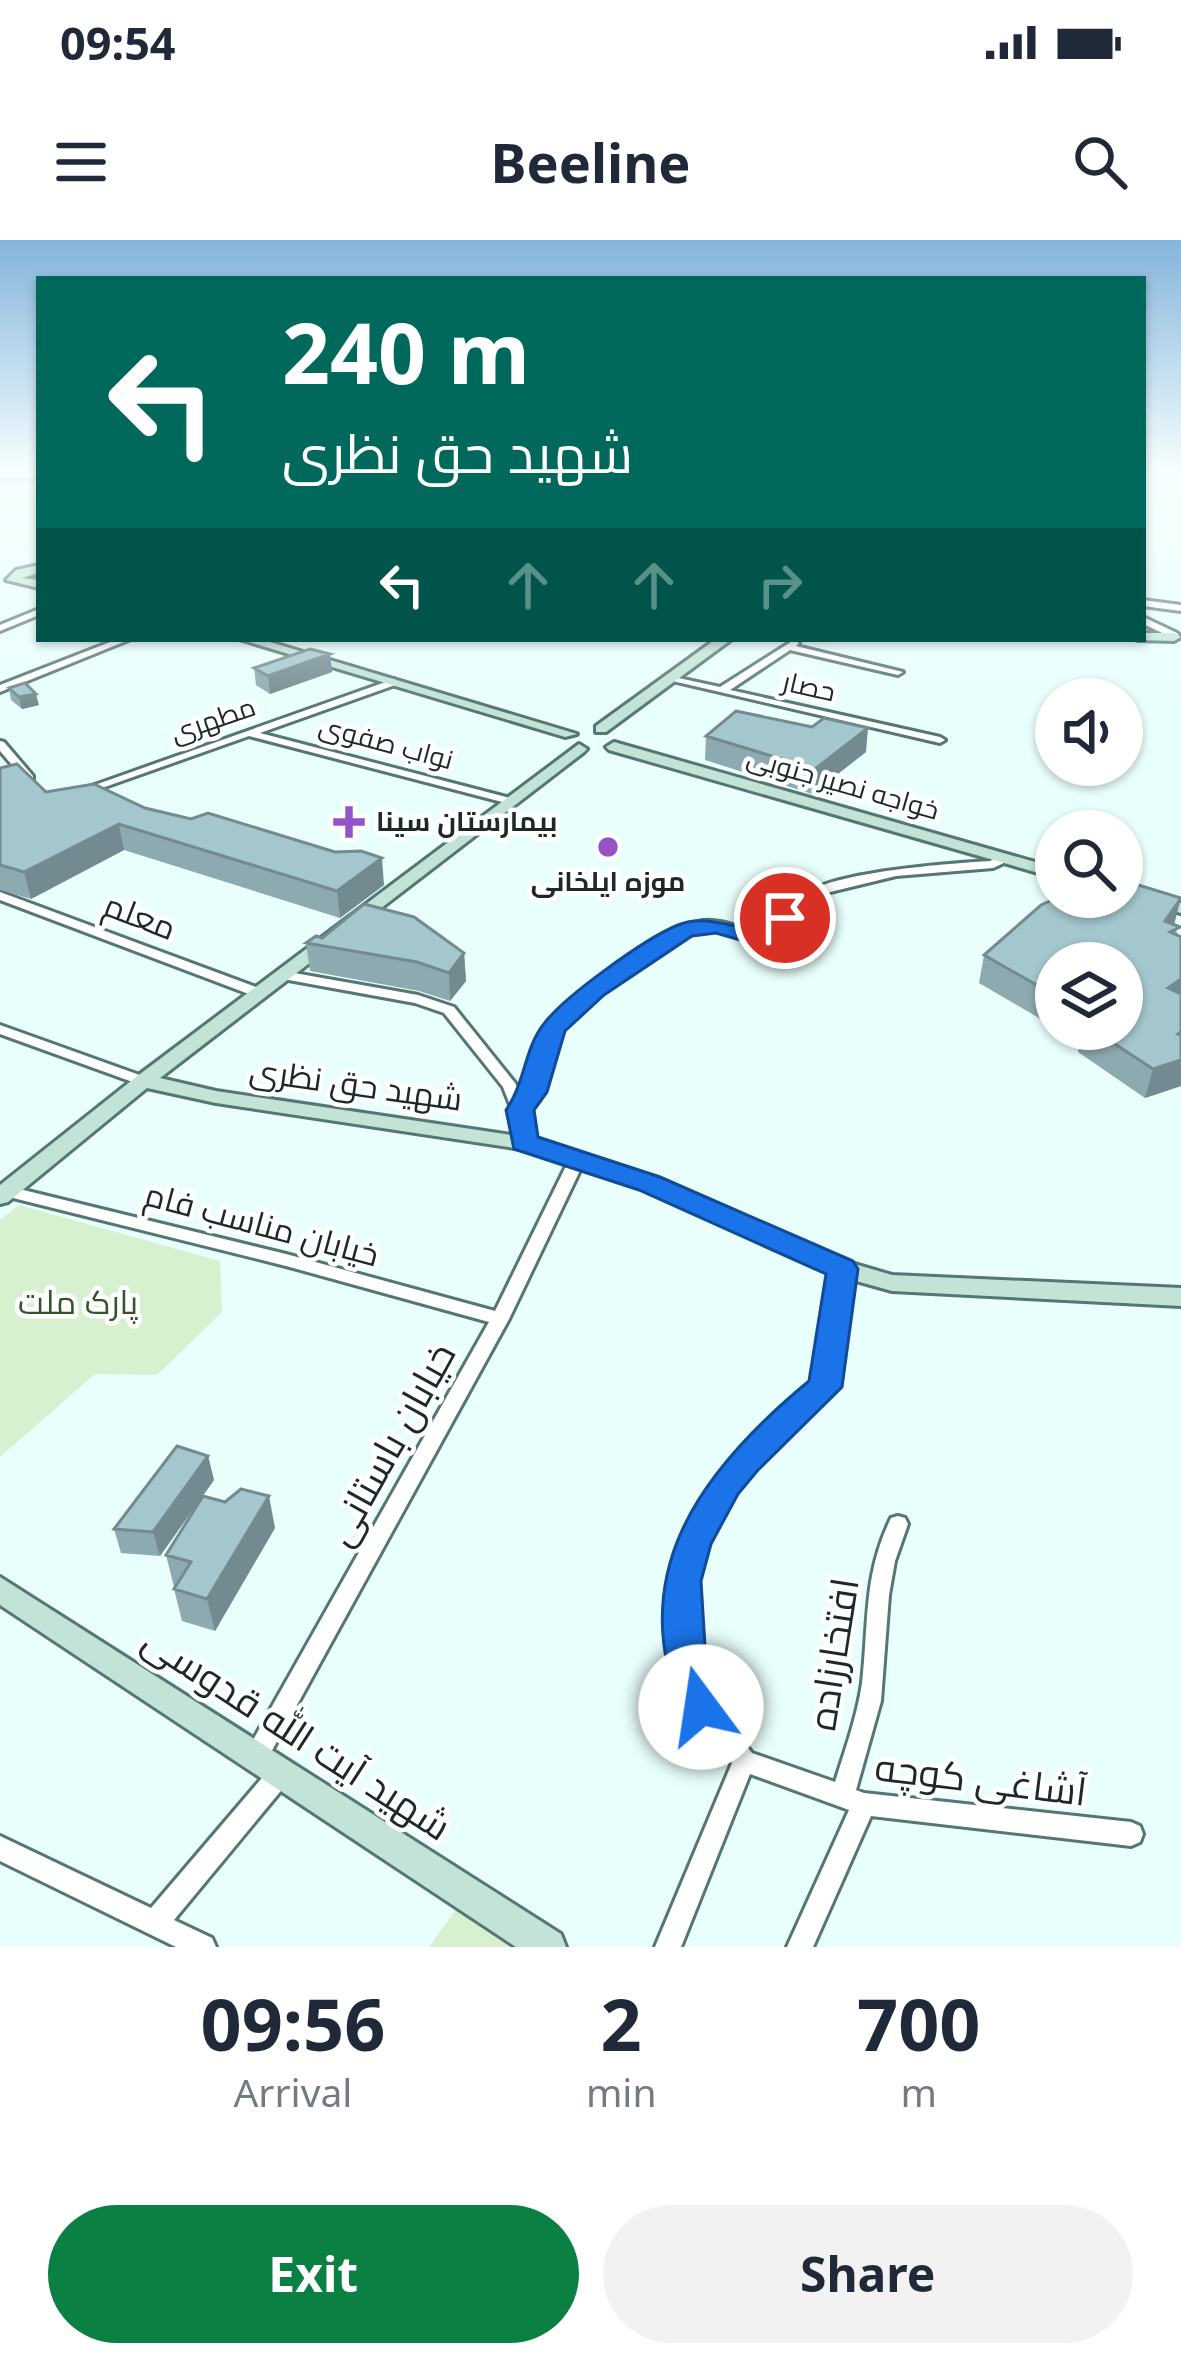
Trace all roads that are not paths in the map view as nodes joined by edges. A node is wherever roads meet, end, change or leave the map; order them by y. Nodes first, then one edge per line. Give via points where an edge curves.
1 (23, 584) edge
2 (0, 594) edge
3 (1146, 603) edge
4 (1181, 608) edge
5 (36, 613) edge
6 (1146, 621) edge
7 (0, 628) edge
8 (1146, 637) edge
9 (1178, 637) edge
10 (118, 642) edge
11 (256, 642) edge
12 (721, 642) edge
13 (794, 643) edge
14 (898, 672) dead end
15 (668, 679) junction
16 (394, 682) junction
17 (0, 689) edge
18 (721, 691) junction
19 (602, 729) junction
20 (249, 733) junction
21 (940, 740) dead end
22 (574, 741) junction
23 (0, 744) edge
24 (614, 747) junction
25 (32, 783) edge
26 (69, 796) edge
27 (510, 801) junction
28 (1004, 858) junction
29 (1035, 867) edge
30 (0, 896) edge
31 (1143, 898) edge
32 (1181, 908) edge
33 (283, 975) junction
34 (259, 993) junction
35 (0, 1029) edge
36 (143, 1081) junction
37 (520, 1110) junction
38 (524, 1142) junction
39 (577, 1160) junction
40 (4, 1194) edge
41 (842, 1269) junction
42 (1181, 1297) edge
43 (500, 1319) junction
44 (898, 1524) dead end
45 (0, 1589) edge
46 (744, 1761) junction
47 (268, 1765) junction
48 (853, 1800) junction
49 (1131, 1834) dead end
50 (0, 1848) edge
51 (154, 1924) junction
52 (203, 1947) edge
53 (548, 1947) edge
54 (668, 1947) edge
55 (800, 1947) edge

1 - 2 street
3 - 4 street
5 - 7 street
6 - 9 street
8 - 9 street
10 - 17 street
11 - 16 street
12 - 15 street
13 - 14 street
13 - 18 street
15 - 18 street, حصار
15 - 19 street
16 - 20 street, مطهری
16 - 22 street
18 - 21 street, حصار
19 - 22 street
19 - 24 street via 619,737
20 - 26 street, مطهری
20 - 27 street, نواب صفوی
22 - 24 street, خواجه نصیر جنوبی
22 - 27 street
23 - 25 street
24 - 28 street, خواجه نصیر جنوبی
27 - 33 street
28 - 29 street, خواجه نصیر جنوبی
28 - 37 street via 822,890 807,907 750,935 717,926 686,930 554,1027
30 - 34 street, معلم
31 - 32 street
33 - 34 street
33 - 37 street via 449,1010 510,1085
34 - 36 street
35 - 36 street
36 - 38 street, شهید حق نظری
36 - 40 street
37 - 38 street
38 - 39 street, شهید حق نظری
39 - 41 street, شهید حق نظری
39 - 43 street, خیابان باستانی
40 - 43 street, خیابان مناسب فام
41 - 42 street, شهید حق نظری via 892,1283
41 - 46 street via 825,1387 725,1484 692,1543 682,1581 701,1707
43 - 47 street, خیابان باستانی
44 - 48 street, افتخارزاده via 885,1556
45 - 47 street, شهید آیت الله قدوسی
46 - 48 street, آشاغی کوچه
46 - 54 street
47 - 51 street, خیابان باستانی
47 - 53 street, شهید آیت الله قدوسی
48 - 49 street, آشاغی کوچه
48 - 55 street, افتخارزاده
50 - 51 street
51 - 52 street

